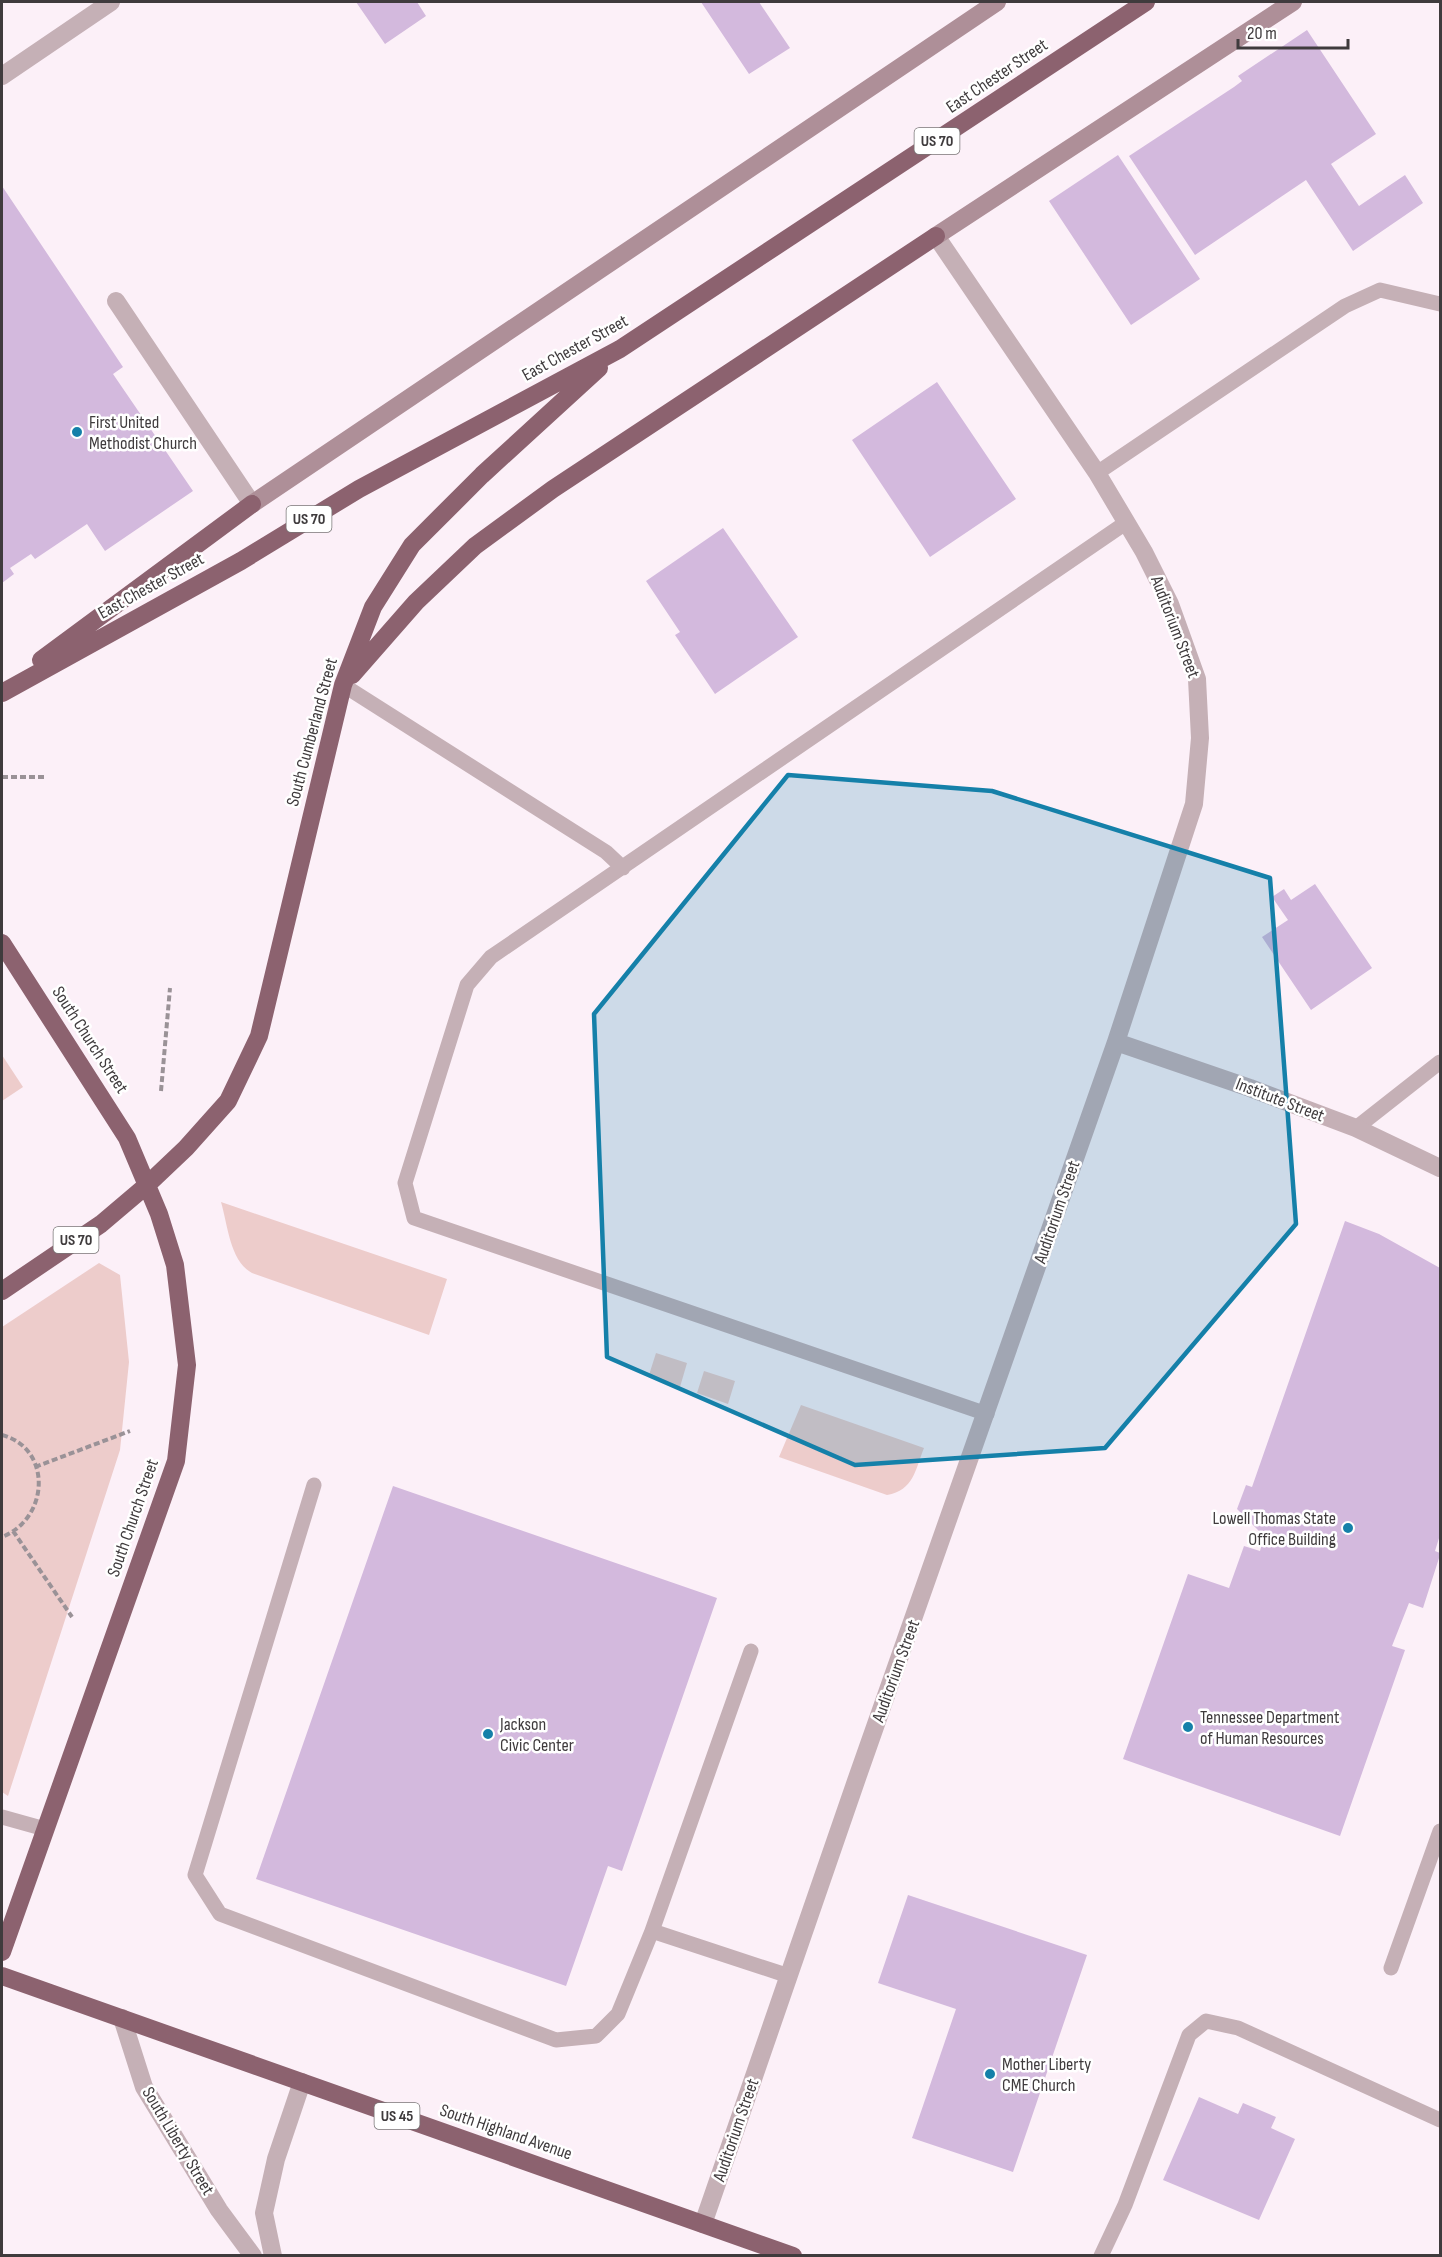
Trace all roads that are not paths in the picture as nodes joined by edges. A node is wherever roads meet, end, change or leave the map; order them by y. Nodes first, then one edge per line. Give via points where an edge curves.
1 (111, 2) edge
2 (997, 2) edge
3 (1146, 2) edge
4 (1293, 2) edge
5 (3, 71) edge
6 (936, 236) junction
7 (116, 301) dead end
8 (1440, 304) edge
9 (620, 349) junction
10 (1096, 473) junction
11 (252, 504) junction
12 (1127, 522) junction
13 (343, 685) junction
14 (2, 691) edge
15 (623, 868) junction
16 (2, 944) edge
17 (1116, 1042) junction
18 (1440, 1062) edge
19 (1356, 1128) junction
20 (1440, 1168) edge
21 (147, 1185) junction
22 (2, 1291) edge
23 (987, 1414) junction
24 (314, 1485) dead end
25 (751, 1651) dead end
26 (2, 1817) edge
27 (45, 1829) junction
28 (1440, 1830) edge
29 (652, 1931) junction
30 (2, 1952) edge
31 (1390, 1968) dead end
32 (2, 1976) edge
33 (789, 1976) junction
34 (122, 2018) junction
35 (302, 2082) junction
36 (1440, 2120) edge
37 (704, 2224) junction
38 (781, 2253) edge
39 (253, 2256) edge
40 (273, 2256) edge
41 (1101, 2256) edge

1 - 5 street
2 - 11 street
3 - 9 highway, East Chester Street / US 70
4 - 6 street
6 - 10 street, Auditorium Street
6 - 13 highway via 553,489 475,546 416,602
7 - 11 street
8 - 10 lane via 1380,290 1345,306
9 - 13 highway, South Cumberland Street / US 70 via 412,544 373,607
9 - 14 highway, East Chester Street / US 70 via 359,489 241,561
10 - 12 street, Auditorium Street
11 - 14 highway
12 - 15 lane
12 - 17 street, Auditorium Street via 1170,604 1197,679 1200,738 1194,804
13 - 15 lane via 606,852
13 - 21 highway, South Cumberland Street / US 70 via 259,1036 228,1101
15 - 23 lane via 492,957 467,985 405,1183 414,1218
16 - 21 highway, South Church Street via 116,1117
17 - 19 street, Institute Street
17 - 23 street, Auditorium Street
18 - 19 lane
19 - 20 street, Institute Street
21 - 22 highway, US 70 via 101,1224
21 - 27 highway, South Church Street via 175,1265 187,1365 176,1461
23 - 33 street, Auditorium Street
24 - 29 lane via 195,1875 220,1914 556,2040 596,2036 618,2014
25 - 29 lane
26 - 27 lane
27 - 30 highway, South Church Street
28 - 31 lane
29 - 33 lane
32 - 34 highway, South Highland Avenue / US 45
33 - 37 street, Auditorium Street
34 - 35 highway, South Highland Avenue / US 45
34 - 39 street, South Liberty Street via 144,2087 219,2210
35 - 37 highway, South Highland Avenue / US 45
35 - 40 street via 276,2159 264,2213
36 - 41 lane via 1238,2028 1206,2021 1189,2035 1125,2205
37 - 38 highway, South Highland Avenue / US 45

